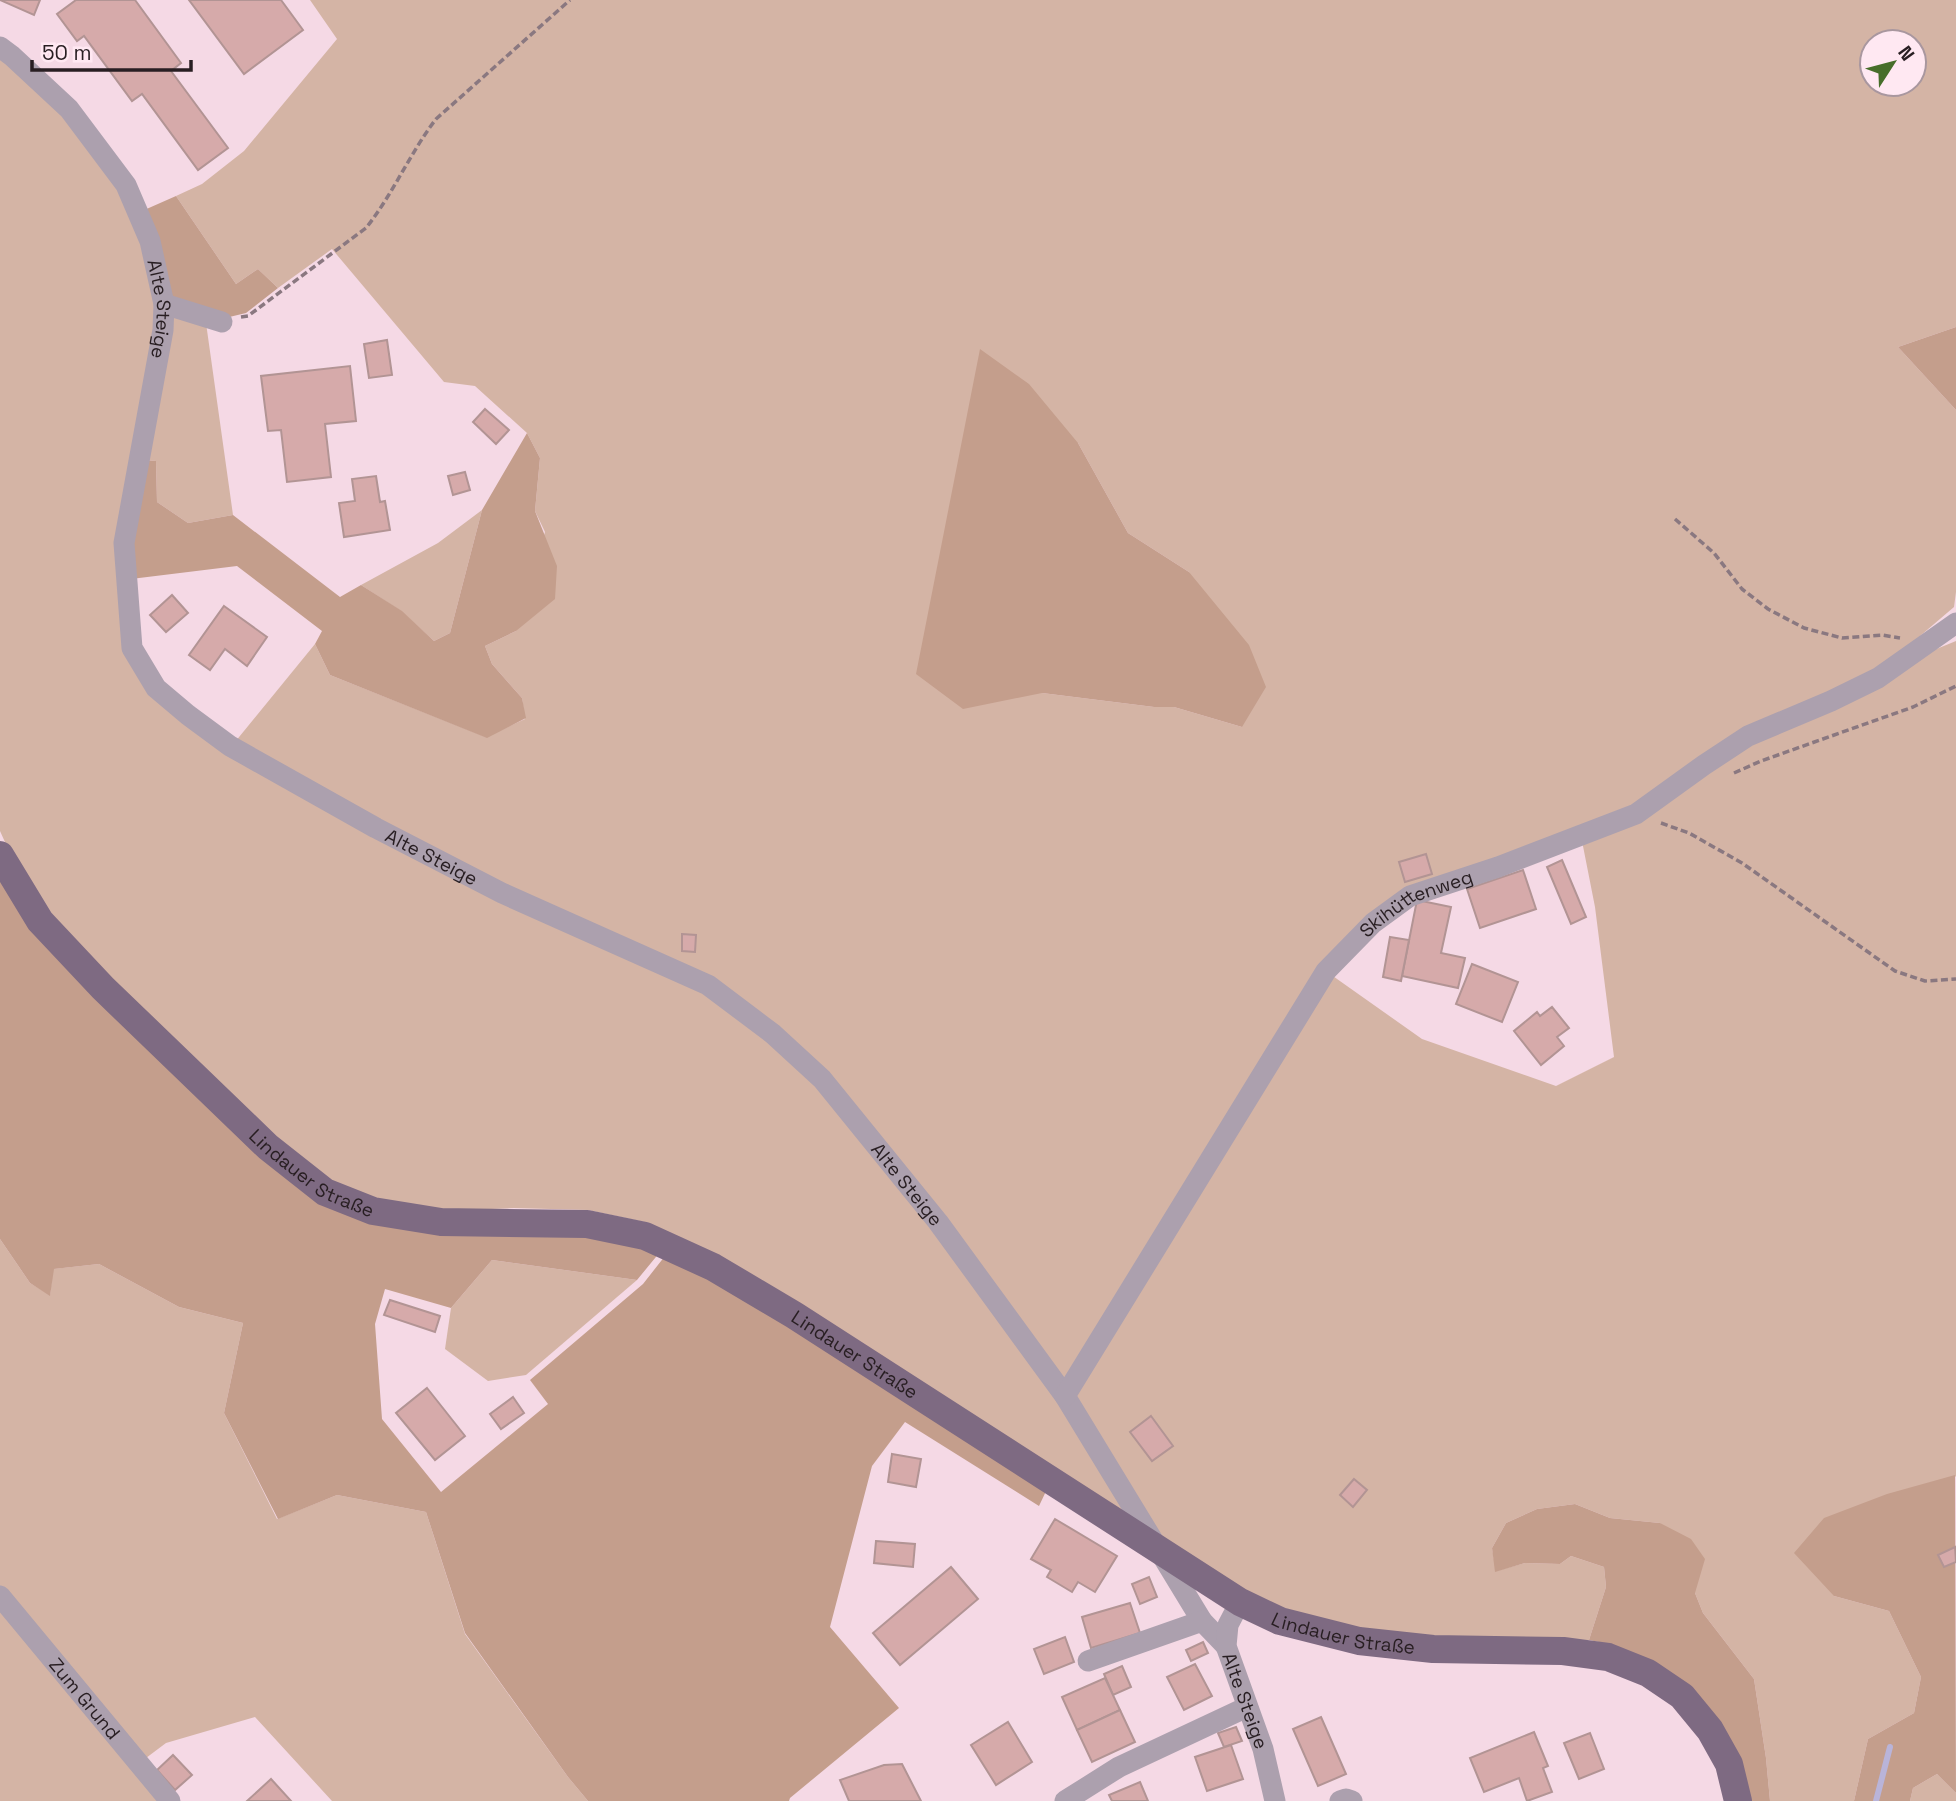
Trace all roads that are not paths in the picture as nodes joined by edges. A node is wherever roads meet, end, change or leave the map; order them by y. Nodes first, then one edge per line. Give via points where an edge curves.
1 (0, 47) edge
2 (164, 304) junction
3 (222, 322) road end
4 (1956, 623) edge
5 (0, 855) edge
6 (1065, 1396) junction
7 (1159, 1549) junction
8 (0, 1595) edge
9 (1240, 1602) junction
10 (1202, 1621) junction
11 (1226, 1646) junction
12 (1088, 1661) dead end
13 (1247, 1707) junction
14 (170, 1801) edge
15 (1065, 1801) edge
16 (1275, 1801) edge
17 (1340, 1801) edge
18 (1352, 1801) edge
19 (1738, 1801) edge

1 - 2 street, Alte Steige via 69,109 126,185 149,241
2 - 3 street
2 - 6 street, Alte Steige via 124,543 132,648 156,688 230,746 376,828 502,893 708,985 773,1034 822,1079 939,1223
4 - 6 street, Skihüttenweg via 1878,678 1748,736 1636,814 1410,896 1373,923 1326,971
5 - 7 main road, Lindauer Straße via 40,921 103,988 268,1147 326,1192 373,1211 441,1222 587,1224 645,1236 713,1267 794,1315
6 - 7 street, Alte Steige
7 - 9 main road, Lindauer Straße
7 - 10 street, Alte Steige
8 - 14 street, Zum Grund
9 - 11 street, Alte Steige via 1227,1625
9 - 19 main road, Lindauer Straße via 1280,1621 1359,1641 1608,1657 1648,1673 1682,1696 1710,1730 1729,1764
10 - 11 street, Alte Steige
10 - 12 street
11 - 13 street, Alte Steige
13 - 15 street via 1119,1767
13 - 16 street, Alte Steige
17 - 18 street

